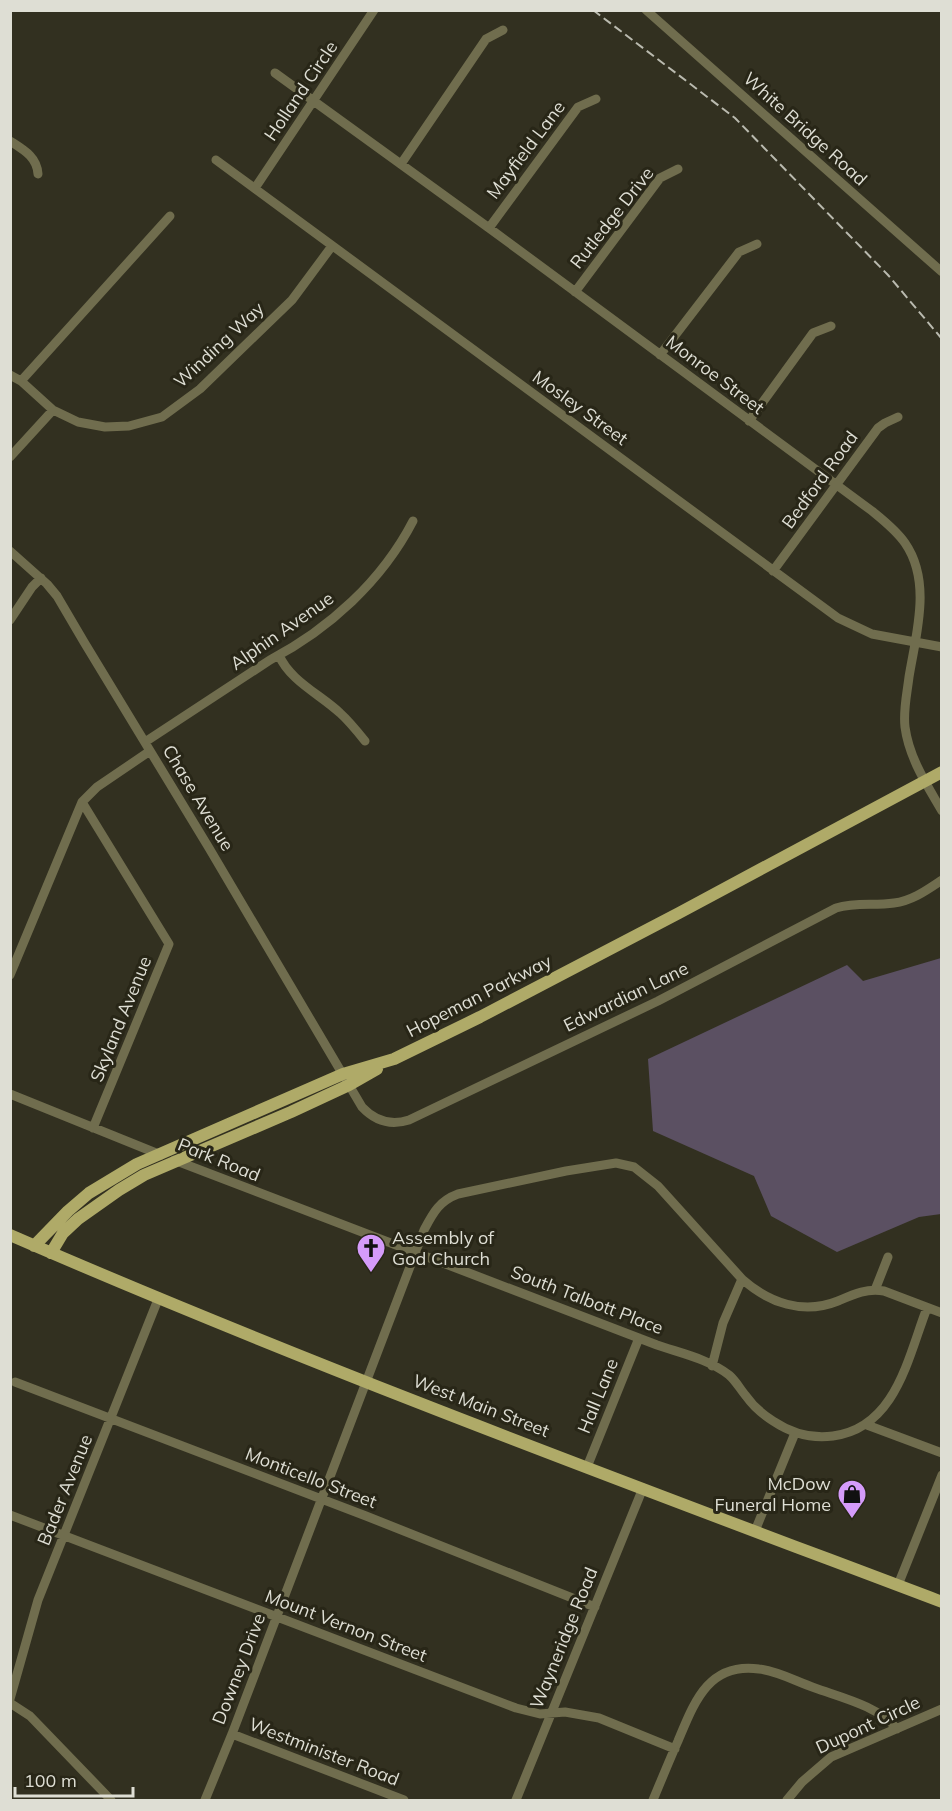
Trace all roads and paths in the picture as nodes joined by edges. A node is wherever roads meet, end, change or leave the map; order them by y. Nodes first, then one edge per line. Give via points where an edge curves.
1 (374, 10) edge
2 (646, 10) edge
3 (503, 30) dead end
4 (275, 73) dead end
5 (596, 99) dead end
6 (315, 101) junction
7 (10, 141) edge
8 (216, 160) dead end
9 (401, 164) junction
10 (678, 169) dead end
11 (38, 174) dead end
12 (255, 188) junction
13 (170, 216) dead end
14 (489, 228) junction
15 (758, 244) dead end
16 (332, 246) junction
17 (942, 272) edge
18 (575, 292) junction
19 (831, 326) dead end
20 (660, 355) junction
21 (10, 375) edge
22 (21, 381) junction
23 (52, 410) junction
24 (898, 417) dead end
25 (749, 421) junction
26 (10, 457) edge
27 (836, 485) junction
28 (413, 521) dead end
29 (10, 551) edge
30 (773, 570) junction
31 (41, 578) junction
32 (10, 620) edge
33 (915, 643) junction
34 (942, 647) edge
35 (279, 655) junction
36 (365, 741) dead end
37 (145, 742) junction
38 (150, 751) junction
39 (942, 772) edge
40 (925, 780) junction
41 (82, 802) junction
42 (942, 811) edge
43 (942, 880) edge
44 (14, 955) edge
45 (10, 975) edge
46 (346, 1080) junction
47 (10, 1094) edge
48 (93, 1128) junction
49 (160, 1154) junction
50 (176, 1161) junction
51 (10, 1235) edge
52 (34, 1246) junction
53 (51, 1253) junction
54 (416, 1253) junction
55 (888, 1257) dead end
56 (742, 1279) junction
57 (875, 1290) junction
58 (159, 1297) junction
59 (927, 1308) junction
60 (942, 1313) edge
61 (639, 1338) junction
62 (712, 1366) junction
63 (367, 1381) junction
64 (15, 1382) dead end
65 (111, 1420) junction
66 (867, 1425) junction
67 (795, 1432) junction
68 (942, 1453) edge
69 (587, 1467) junction
70 (942, 1475) edge
71 (643, 1488) junction
72 (321, 1499) junction
73 (10, 1515) edge
74 (755, 1531) junction
75 (64, 1536) junction
76 (898, 1585) junction
77 (942, 1602) edge
78 (595, 1606) junction
79 (276, 1617) junction
80 (10, 1701) edge
81 (942, 1709) edge
82 (551, 1713) junction
83 (897, 1729) junction
84 (232, 1734) junction
85 (675, 1749) junction
86 (111, 1800) edge
87 (205, 1800) edge
88 (404, 1800) edge
89 (516, 1800) edge
90 (653, 1800) edge
91 (787, 1800) edge

1 - 6 street, Holland Circle
2 - 17 street, White Bridge Road
3 - 9 street via 486,39
4 - 6 street, Monroe Street
5 - 14 street, Mayfield Lane via 578,107
6 - 9 street, Monroe Street
6 - 12 street, Holland Circle
7 - 11 street via 30,155
8 - 12 street, Mosley Street
9 - 14 street, Monroe Street
10 - 18 street, Rutledge Drive via 660,178
12 - 16 street, Mosley Street
13 - 22 street
14 - 18 street, Monroe Street
15 - 20 street via 740,252
16 - 23 street, Winding Way via 292,300 200,389 162,417 129,426 105,427 78,422
16 - 30 street, Mosley Street
18 - 20 street, Monroe Street
19 - 25 street via 813,333
20 - 25 street, Monroe Street
21 - 22 street, Winding Way
22 - 23 street, Winding Way
23 - 26 street
24 - 27 street, Bedford Road via 878,428
25 - 27 street, Monroe Street
27 - 30 street, Bedford Road
27 - 33 street, Monroe Street via 883,520 910,551 920,585
28 - 35 street, Alphin Avenue via 394,553 357,597
29 - 31 street, Chase Avenue
30 - 33 street, Mosley Street via 848,624 872,634
31 - 32 street
31 - 37 street, Chase Avenue via 67,611
33 - 34 street, Mosley Street
33 - 40 street, Monroe Street via 905,725 909,747
35 - 36 street via 294,675 340,712
35 - 37 street, Alphin Avenue
37 - 38 street, Chase Avenue
38 - 41 street
38 - 46 street, Chase Avenue
39 - 40 main road, Hopeman Parkway
40 - 42 street, Monroe Street
40 - 46 main road, Hopeman Parkway via 480,1017
41 - 44 street
41 - 48 street, Skyland Avenue via 169,944
43 - 46 street, Edwardian Lane via 898,903 836,908 658,1001 409,1120 390,1124 372,1116
44 - 45 street
46 - 49 main road
46 - 50 main road via 281,1117
47 - 48 street, Park Road
48 - 49 street, Park Road
49 - 50 street, Park Road
49 - 52 main road via 89,1193
50 - 53 main road via 144,1175 92,1208 63,1233
50 - 54 street, Park Road
51 - 52 main road, West Main Street
52 - 53 main road, West Main Street
53 - 58 main road, West Main Street
54 - 56 street, Downey Drive via 434,1210 450,1197 616,1163 643,1172
54 - 61 street, South Talbott Place
54 - 63 street, Downey Drive
55 - 57 street
56 - 57 street via 773,1300 798,1306 823,1305
56 - 62 street via 723,1323
57 - 59 street
58 - 63 main road, West Main Street
58 - 65 street, Bader Avenue
59 - 60 street
59 - 66 street via 893,1395
61 - 62 street, South Talbott Place
61 - 69 street, Hall Lane
62 - 67 street, South Talbott Place via 729,1375 764,1415
63 - 69 main road, West Main Street
63 - 72 street, Downey Drive
64 - 65 street, Monticello Street
65 - 72 street, Monticello Street
65 - 75 street, Bader Avenue
66 - 67 street, South Talbott Place via 835,1436
66 - 68 street
67 - 74 street
69 - 71 main road, West Main Street
70 - 76 street
71 - 74 main road, West Main Street
71 - 78 street, Wayneridge Road
72 - 78 street, Monticello Street
72 - 79 street, Downey Drive
73 - 75 street, Mount Vernon Street
74 - 76 main road, West Main Street
75 - 79 street, Mount Vernon Street
75 - 80 street, Bader Avenue via 38,1600
76 - 77 main road, West Main Street
78 - 82 street, Wayneridge Road
79 - 82 street, Mount Vernon Street via 516,1708
79 - 84 street, Downey Drive
80 - 86 street via 30,1716
81 - 83 street, Dupont Circle
82 - 85 street, Mount Vernon Street via 599,1718
82 - 89 street, Wayneridge Road
83 - 85 street via 883,1716 849,1701 773,1672 744,1668 724,1674 700,1692
83 - 91 street, Dupont Circle via 822,1763
84 - 87 street, Downey Drive
84 - 88 street, Westminister Road
85 - 90 street

